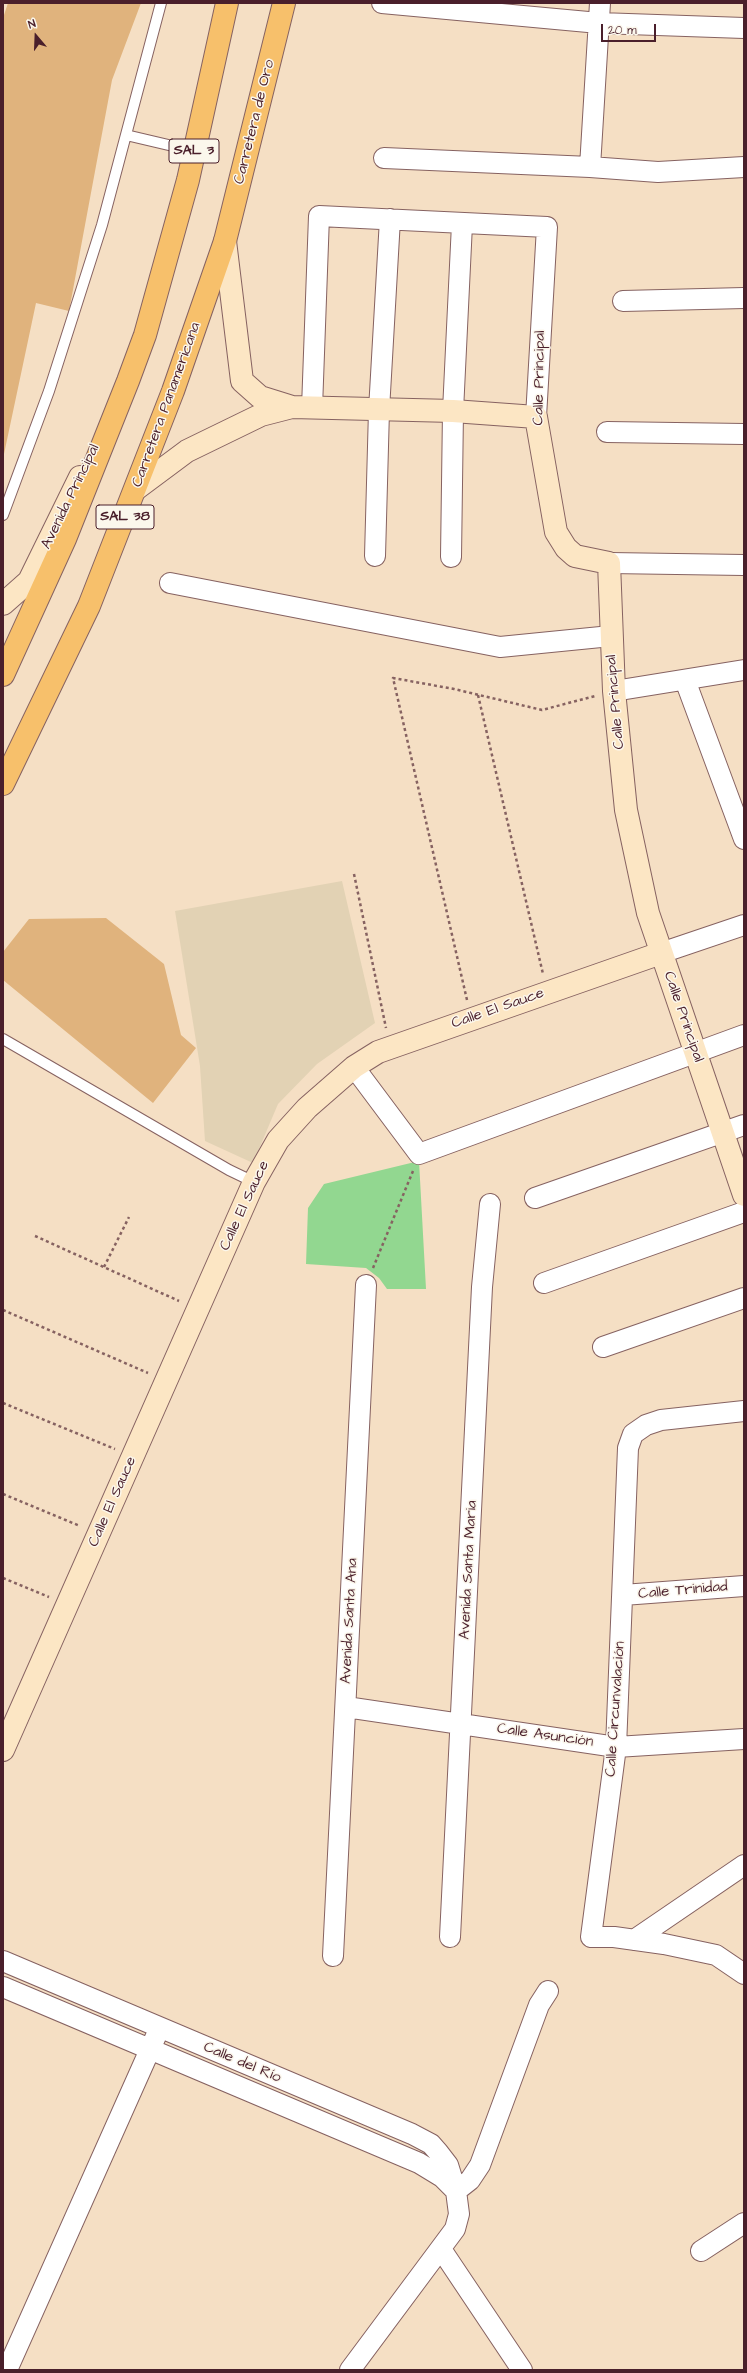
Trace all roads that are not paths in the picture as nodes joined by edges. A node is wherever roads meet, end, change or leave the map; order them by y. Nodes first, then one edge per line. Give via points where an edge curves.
1 (161, 3) edge
2 (227, 3) edge
3 (284, 3) edge
4 (382, 3) edge
5 (600, 3) edge
6 (599, 23) junction
7 (744, 28) edge
8 (126, 135) junction
9 (194, 151) junction
10 (384, 158) dead end
11 (590, 167) junction
12 (744, 167) edge
13 (390, 219) junction
14 (462, 224) junction
15 (225, 241) junction
16 (154, 298) joint
17 (744, 298) edge
18 (623, 301) dead end
19 (128, 381) junction
20 (302, 408) junction
21 (379, 410) junction
22 (453, 411) junction
23 (536, 417) junction
24 (607, 432) dead end
25 (744, 434) edge
26 (136, 489) junction
27 (3, 515) edge
28 (375, 556) dead end
29 (451, 557) dead end
30 (609, 563) junction
31 (744, 565) edge
32 (170, 583) dead end
33 (3, 604) edge
34 (611, 636) junction
35 (744, 670) edge
36 (3, 675) edge
37 (685, 680) junction
38 (614, 690) junction
39 (3, 784) edge
40 (744, 839) edge
41 (744, 925) edge
42 (661, 953) junction
43 (744, 1035) edge
44 (3, 1039) edge
45 (694, 1052) junction
46 (354, 1067) junction
47 (744, 1125) edge
48 (722, 1133) junction
49 (254, 1182) junction
50 (744, 1194) edge
51 (534, 1198) dead end
52 (490, 1204) dead end
53 (744, 1212) edge
54 (544, 1283) dead end
55 (366, 1285) road end
56 (744, 1298) edge
57 (603, 1347) dead end
58 (744, 1411) edge
59 (744, 1586) edge
60 (622, 1595) junction
61 (346, 1707) junction
62 (462, 1724) junction
63 (744, 1739) edge
64 (616, 1747) junction
65 (3, 1750) edge
66 (744, 1865) edge
67 (450, 1937) dead end
68 (634, 1940) junction
69 (334, 1956) dead end
70 (3, 1961) edge
71 (744, 1974) edge
72 (3, 1986) edge
73 (548, 1991) dead end
74 (159, 2028) junction
75 (151, 2048) junction
76 (456, 2191) junction
77 (744, 2223) edge
78 (441, 2250) junction
79 (701, 2252) dead end
80 (10, 2366) edge
81 (350, 2370) edge
82 (522, 2370) edge

1 - 8 lane
2 - 9 highway, SAL 3
3 - 15 highway, Carretera de Oro
4 - 6 street
5 - 6 street
6 - 7 street
6 - 11 street
8 - 9 lane
8 - 27 lane via 102,225 49,391
9 - 16 highway, SAL 3
10 - 11 street
11 - 12 street via 658,172
13 - 14 street
13 - 20 street via 319,216
13 - 21 street
14 - 22 street
14 - 23 street, Calle Principal via 547,227
15 - 20 street via 242,381 260,397
15 - 26 highway, Carretera Panamericana / SAL 38
16 - 19 highway, SAL 38 via 145,334
17 - 18 street
19 - 33 street, Avenida Principal via 29,581
19 - 36 highway, SAL 38 via 64,539
20 - 21 street
20 - 26 street via 261,415 187,451
21 - 22 street
21 - 28 street
22 - 23 street
22 - 29 street
23 - 30 street, Calle Principal via 556,532 566,548 575,556
24 - 25 street
26 - 39 highway, Carretera Panamericana / SAL 38 via 89,606
30 - 31 street
30 - 34 street, Calle Principal
32 - 34 street via 500,647
34 - 38 street, Calle Principal
35 - 37 street
37 - 38 street
37 - 40 street
38 - 42 street, Calle Principal via 626,810 648,912
41 - 42 street, Calle El Sauce
42 - 45 street, Calle Principal
42 - 46 street, Calle El Sauce via 390,1047
43 - 45 street
44 - 49 lane
45 - 46 street via 419,1154
45 - 48 street, Calle Principal
46 - 49 street, Calle El Sauce via 307,1108 278,1140
47 - 48 street
48 - 50 street, Calle Principal
48 - 51 street
49 - 65 street, Calle El Sauce
52 - 62 street, Avenida Santa Maria via 482,1288
53 - 54 street
55 - 61 street, Avenida Santa Ana
56 - 57 street
58 - 60 street, Calle Circunvalación via 661,1420 646,1425 633,1434 628,1448
59 - 60 street, Calle Trinidad
60 - 64 street, Calle Circunvalación
61 - 62 street, Calle Asunción
61 - 69 street, Avenida Santa Ana
62 - 64 street, Calle Asunción
62 - 67 street, Avenida Santa Maria
63 - 64 street, Calle Asunción
64 - 68 street, Calle Circunvalación via 591,1937
66 - 68 street
68 - 71 street, Calle Circunvalación via 716,1955
70 - 74 street, Calle del Río
72 - 75 street, Calle del Río
73 - 76 street via 539,2005 480,2165 470,2180
74 - 75 street
74 - 76 street, Calle del Río via 431,2144 448,2166
75 - 76 street, Calle del Río via 419,2163 442,2177
75 - 80 street
76 - 78 street, Calle del Río via 459,2214 455,2229
77 - 79 street
78 - 81 street, Calle del Río
78 - 82 street

